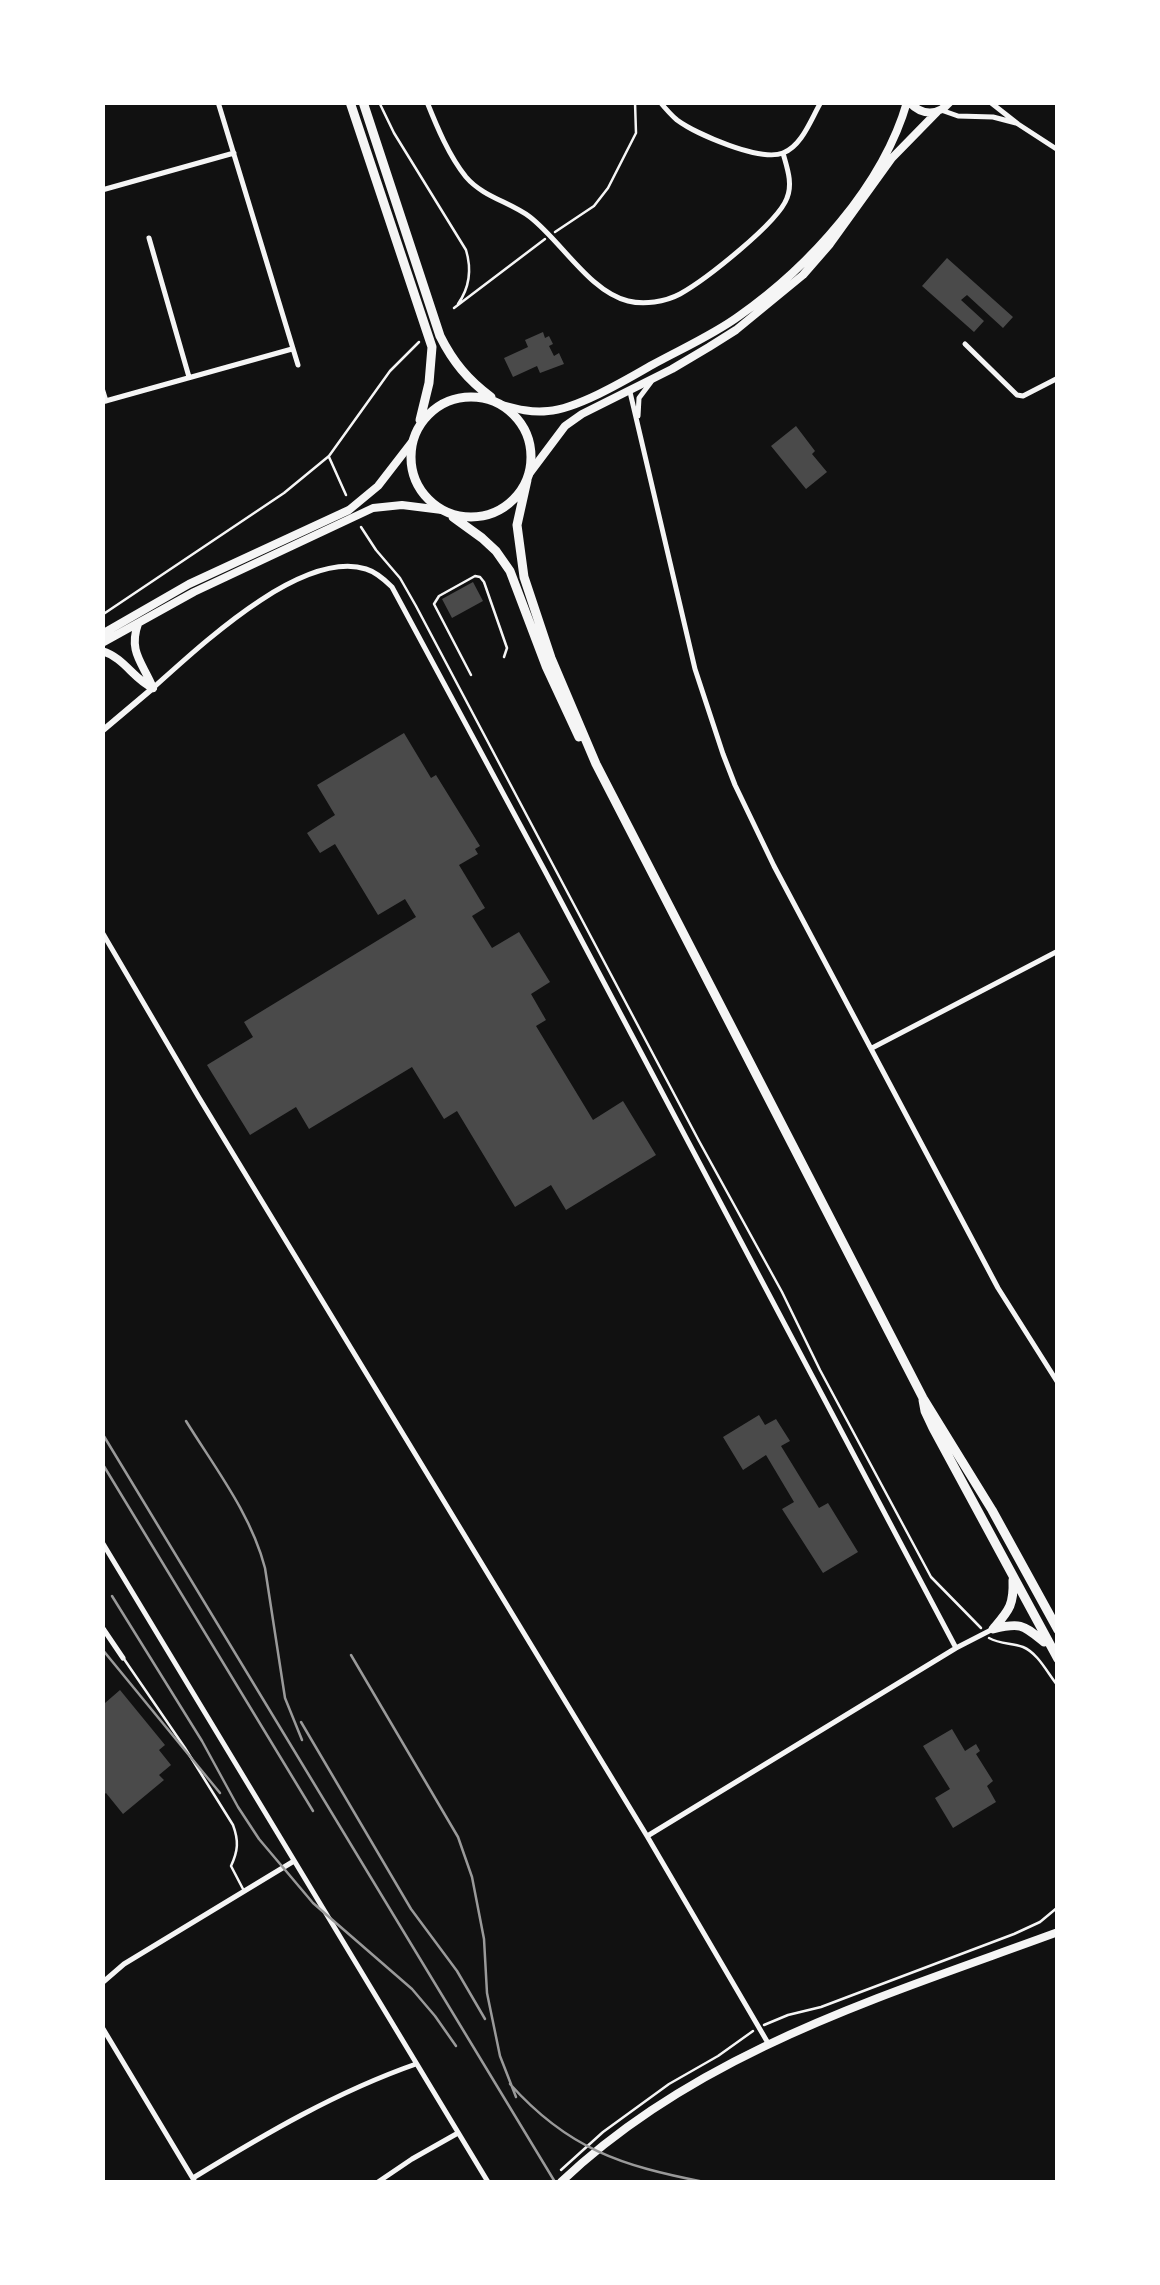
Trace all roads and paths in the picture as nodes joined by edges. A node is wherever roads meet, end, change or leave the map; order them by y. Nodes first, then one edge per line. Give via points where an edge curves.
1 (218, 102) edge
2 (350, 102) edge
3 (363, 102) edge
4 (379, 102) edge
5 (427, 102) edge
6 (636, 102) edge
7 (660, 102) edge
8 (820, 102) edge
9 (908, 102) edge
10 (950, 102) edge
11 (990, 102) edge
12 (939, 111) junction
13 (1018, 124) junction
14 (1058, 150) edge
15 (234, 152) junction
16 (783, 153) junction
17 (102, 190) edge
18 (550, 235) junction
19 (149, 238) dead end
20 (419, 342) dead end
21 (965, 344) dead end
22 (292, 348) junction
23 (298, 365) dead end
24 (189, 378) junction
25 (655, 378) junction
26 (1058, 378) edge
27 (626, 379) junction
28 (102, 388) edge
29 (630, 391) junction
30 (104, 402) edge
31 (500, 403) junction
32 (638, 424) junction
33 (418, 427) junction
34 (412, 442) junction
35 (329, 456) junction
36 (528, 477) junction
37 (346, 494) dead end
38 (444, 511) junction
39 (361, 527) dead end
40 (102, 615) edge
41 (138, 622) junction
42 (102, 634) edge
43 (102, 643) edge
44 (102, 651) edge
45 (504, 657) dead end
46 (471, 675) dead end
47 (153, 688) junction
48 (102, 731) edge
49 (596, 764) junction
50 (102, 932) edge
51 (1058, 951) edge
52 (872, 1048) junction
53 (1058, 1383) edge
54 (923, 1398) junction
55 (102, 1542) edge
56 (1012, 1578) junction
57 (102, 1627) edge
58 (1058, 1630) edge
59 (989, 1631) junction
60 (1048, 1645) junction
61 (956, 1648) junction
62 (123, 1658) joint
63 (1058, 1659) edge
64 (1058, 1686) edge
65 (647, 1836) junction
66 (294, 1860) junction
67 (244, 1890) junction
68 (1058, 1907) edge
69 (1058, 1932) edge
70 (102, 1982) edge
71 (102, 2027) edge
72 (759, 2027) junction
73 (768, 2042) junction
74 (416, 2064) junction
75 (458, 2133) junction
76 (606, 2136) junction
77 (560, 2178) edge
78 (194, 2180) edge
79 (378, 2182) edge
80 (488, 2182) edge

1 - 15 street
2 - 33 highway via 432,347
3 - 31 highway via 440,336 458,367
4 - 18 path via 466,250 468,283 454,308
5 - 18 street via 472,184
6 - 18 path via 636,132 608,188 594,206
7 - 16 street via 713,140
8 - 16 street via 802,137
9 - 12 main road via 919,111
9 - 27 main road via 873,174 796,272 735,319
10 - 12 main road
11 - 13 street
12 - 13 street
12 - 25 main road via 892,158 803,275 736,330
13 - 14 street
15 - 17 street
15 - 22 street
16 - 18 street via 790,178 783,208 678,295 648,303 603,290
19 - 24 street
20 - 35 path
21 - 26 street via 1017,395
22 - 23 street
22 - 24 street
24 - 30 street
25 - 29 main road
25 - 32 street via 639,398
27 - 29 main road
27 - 31 main road via 551,412
28 - 30 street
29 - 32 street
29 - 36 main road via 565,426
31 - 33 highway via 452,399
31 - 36 highway via 530,442
32 - 52 street via 695,669 723,754 774,866
33 - 34 highway
34 - 38 highway via 412,474
34 - 42 main road via 349,510 190,584
35 - 37 path
35 - 40 path
36 - 38 highway via 512,501 489,514
36 - 49 highway via 517,525 524,577
38 - 41 main road via 402,504 373,508
38 - 49 highway via 482,538 510,571 546,666
39 - 59 path via 416,606 931,1578
41 - 43 main road
41 - 47 main road via 134,651
44 - 47 main road
45 - 46 lane via 484,582 474,576 434,604
47 - 48 street
47 - 61 street via 226,624 296,580 352,566 369,569 392,587
49 - 54 highway
50 - 65 street
51 - 52 street
52 - 53 street via 998,1288
54 - 56 highway
54 - 58 highway
55 - 66 street
56 - 59 highway via 1014,1600
56 - 60 highway
57 - 62 street
59 - 60 highway via 1017,1624
59 - 61 street
59 - 64 path via 991,1640 1028,1650
60 - 63 highway
61 - 65 street
62 - 67 lane via 233,1825 238,1848 232,1866
65 - 72 street
66 - 67 street
66 - 74 street
67 - 70 street
68 - 72 path via 1014,1934
69 - 73 main road
71 - 78 street
72 - 73 street
72 - 76 path via 669,2084
73 - 76 main road
74 - 75 street
74 - 78 street via 329,2100
75 - 79 street
75 - 80 street
76 - 77 main road
76 - 77 path

